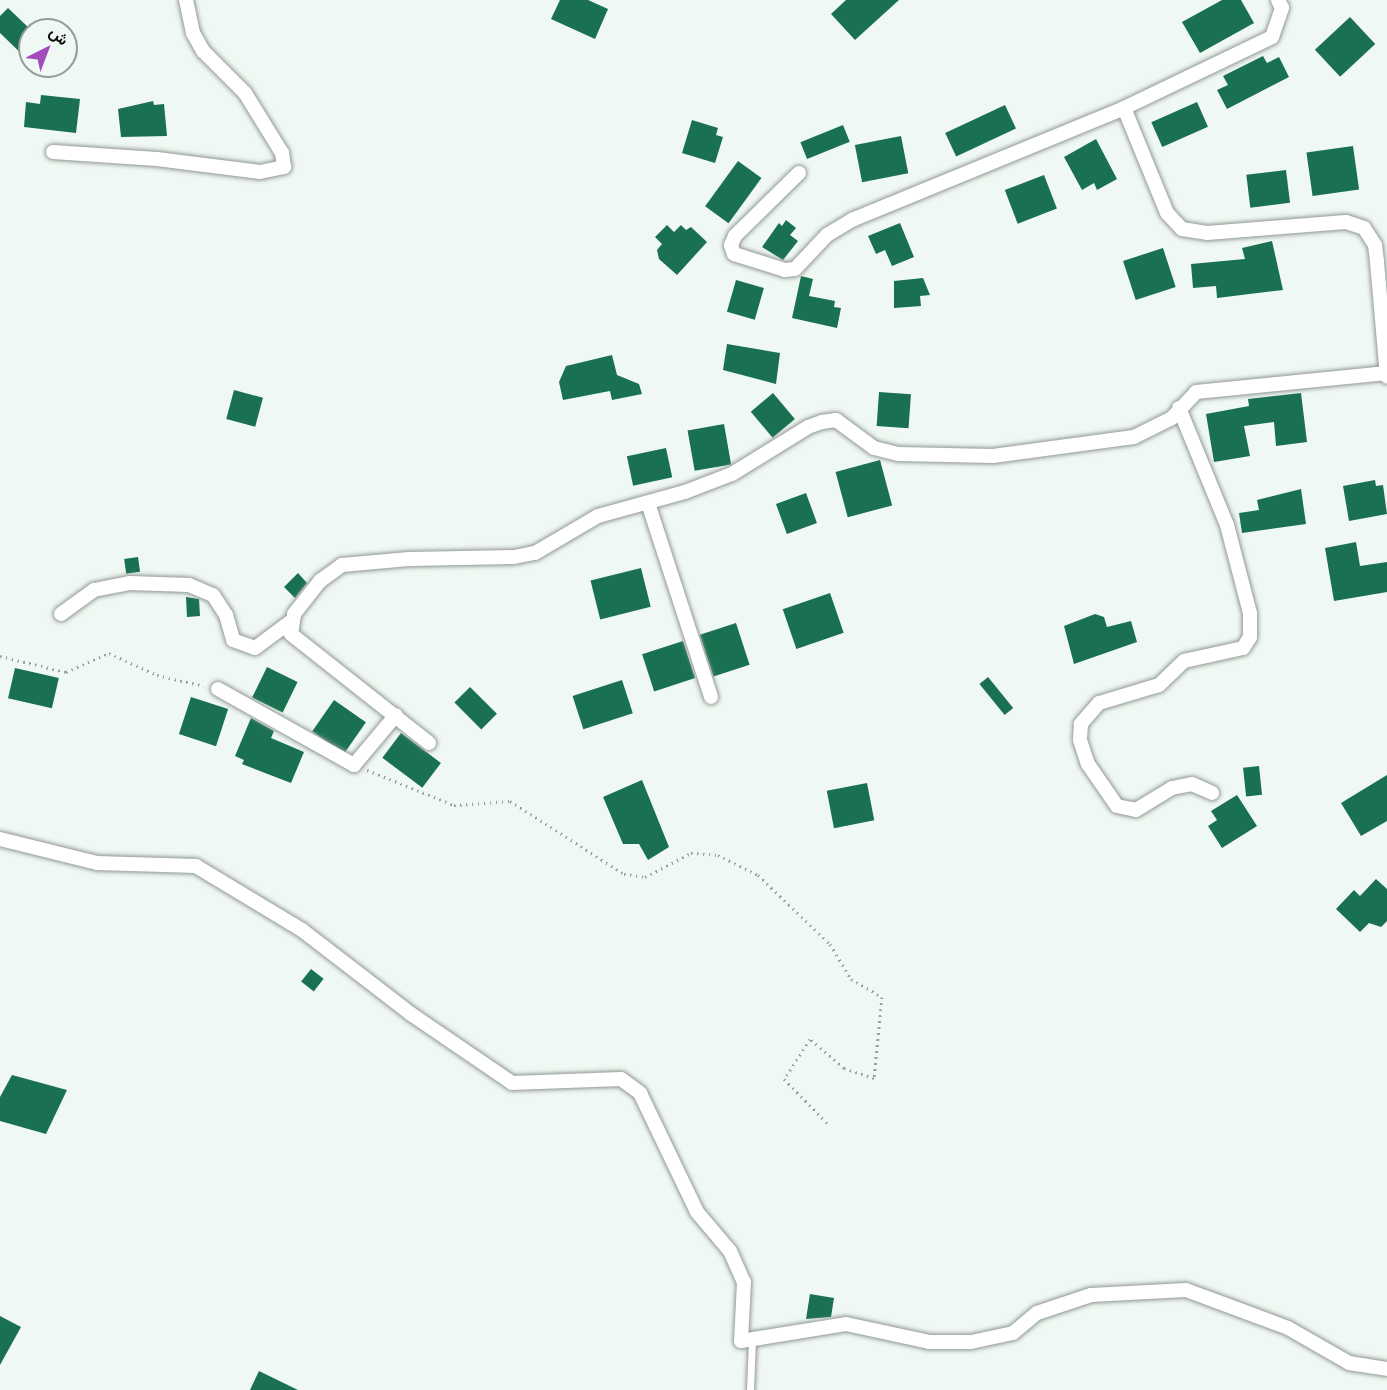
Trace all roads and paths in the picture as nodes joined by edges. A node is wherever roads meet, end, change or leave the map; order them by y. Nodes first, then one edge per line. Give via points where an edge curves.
1 (186, 0) edge
2 (1278, 0) edge
3 (1124, 108) junction
4 (52, 152) dead end
5 (799, 173) dead end
6 (1387, 374) edge
7 (1179, 408) junction
8 (648, 503) junction
9 (61, 614) dead end
10 (290, 622) junction
11 (0, 656) edge
12 (218, 689) joint
13 (711, 697) dead end
14 (396, 716) junction
15 (429, 743) dead end
16 (354, 765) junction
17 (1212, 793) dead end
18 (0, 839) edge
19 (829, 1125) dead end
20 (752, 1340) junction
21 (1387, 1369) edge
22 (750, 1390) edge

1 - 4 street via 193,33 203,51 246,93 282,153 284,167 260,172 157,159
2 - 3 street via 1282,8 1272,37
3 - 5 street via 854,219 827,235 795,269 785,270 734,254 731,245 735,236
3 - 6 street via 1167,213 1182,228 1207,233 1346,222 1364,228 1375,245
6 - 7 street via 1203,391 1186,399
7 - 8 street via 1172,418 1134,437 993,456 898,454 873,448 836,420 822,422 807,427 732,474
7 - 17 street via 1227,525 1250,613 1250,637 1243,648 1184,661 1159,685 1099,703 1081,724 1080,740 1088,764 1117,806 1136,810 1172,788 1192,784
8 - 10 street via 598,516 535,553 342,565 320,581
8 - 13 street
9 - 10 street via 94,590 130,583 189,585 213,595 226,615 233,640 255,648
10 - 14 street via 291,633 298,641
11 - 12 path via 66,672 108,653 158,675
12 - 16 street
14 - 15 street
14 - 16 street
16 - 19 path via 454,805 510,801 624,874 645,877 691,852 718,855 758,875 830,944 851,979 882,997 874,1078 844,1068 810,1039 783,1079
18 - 20 street via 97,863 196,866 302,930 411,1014 512,1083 621,1079 640,1093 697,1212 730,1251 744,1282 741,1341
20 - 21 street via 846,1324 929,1341 971,1342 1012,1333 1037,1313 1091,1295 1186,1290 1288,1328 1349,1363
20 - 22 lane

